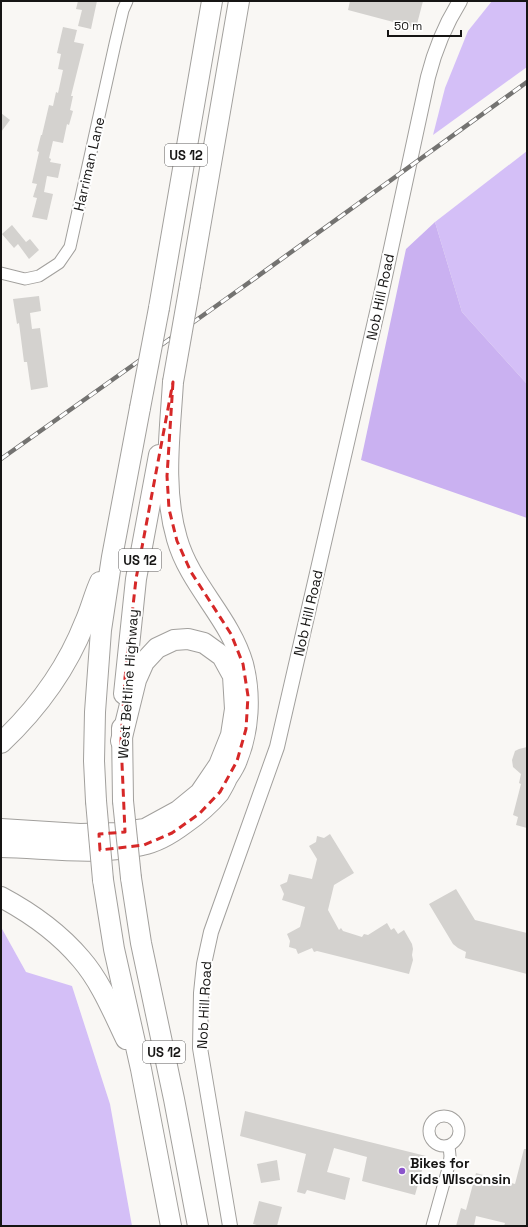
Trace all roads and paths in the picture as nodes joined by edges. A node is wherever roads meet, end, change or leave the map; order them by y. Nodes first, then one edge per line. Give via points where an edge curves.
1 (127, 1) edge
2 (212, 1) edge
3 (239, 1) edge
4 (460, 1) edge
5 (1, 273) edge
6 (173, 382) junction
7 (112, 556) junction
8 (121, 741) junction
9 (1, 743) edge
10 (1, 829) edge
11 (1, 847) edge
12 (1, 897) edge
13 (141, 1069) junction
14 (449, 1146) dead end
15 (171, 1226) edge
16 (198, 1226) edge
17 (230, 1226) edge
18 (432, 1226) edge

1 - 5 street, Harriman Lane via 70,247 59,263 39,276 25,279
2 - 7 highway, West Beltline Highway / US 12, bridge
3 - 6 highway, West Beltline Highway / US 12, bridge
4 - 17 street, Nob Hill Road via 440,38 428,77 277,747 211,932 204,964 200,1048
6 - 8 highway, West Beltline Highway / US 12 via 136,578
6 - 11 highway via 168,476 169,509 177,541 191,572 230,634 243,664 248,696 247,716 237,761 220,792 199,814 172,833 144,845 87,851
7 - 9 highway via 96,591 86,622 62,668 34,709
7 - 13 highway, West Beltline Highway / US 12, bridge via 95,712 96,802 114,949
8 - 10 highway via 136,680 144,662 157,648 174,640 188,639 204,643 222,656 233,676 235,709 231,735 219,765 200,793 178,812 145,829 116,833 80,834
8 - 16 highway, West Beltline Highway / US 12, bridge via 122,801 141,943
12 - 13 highway via 55,933 82,959 103,991
13 - 15 highway, West Beltline Highway / US 12
14 - 18 street via 449,1165

